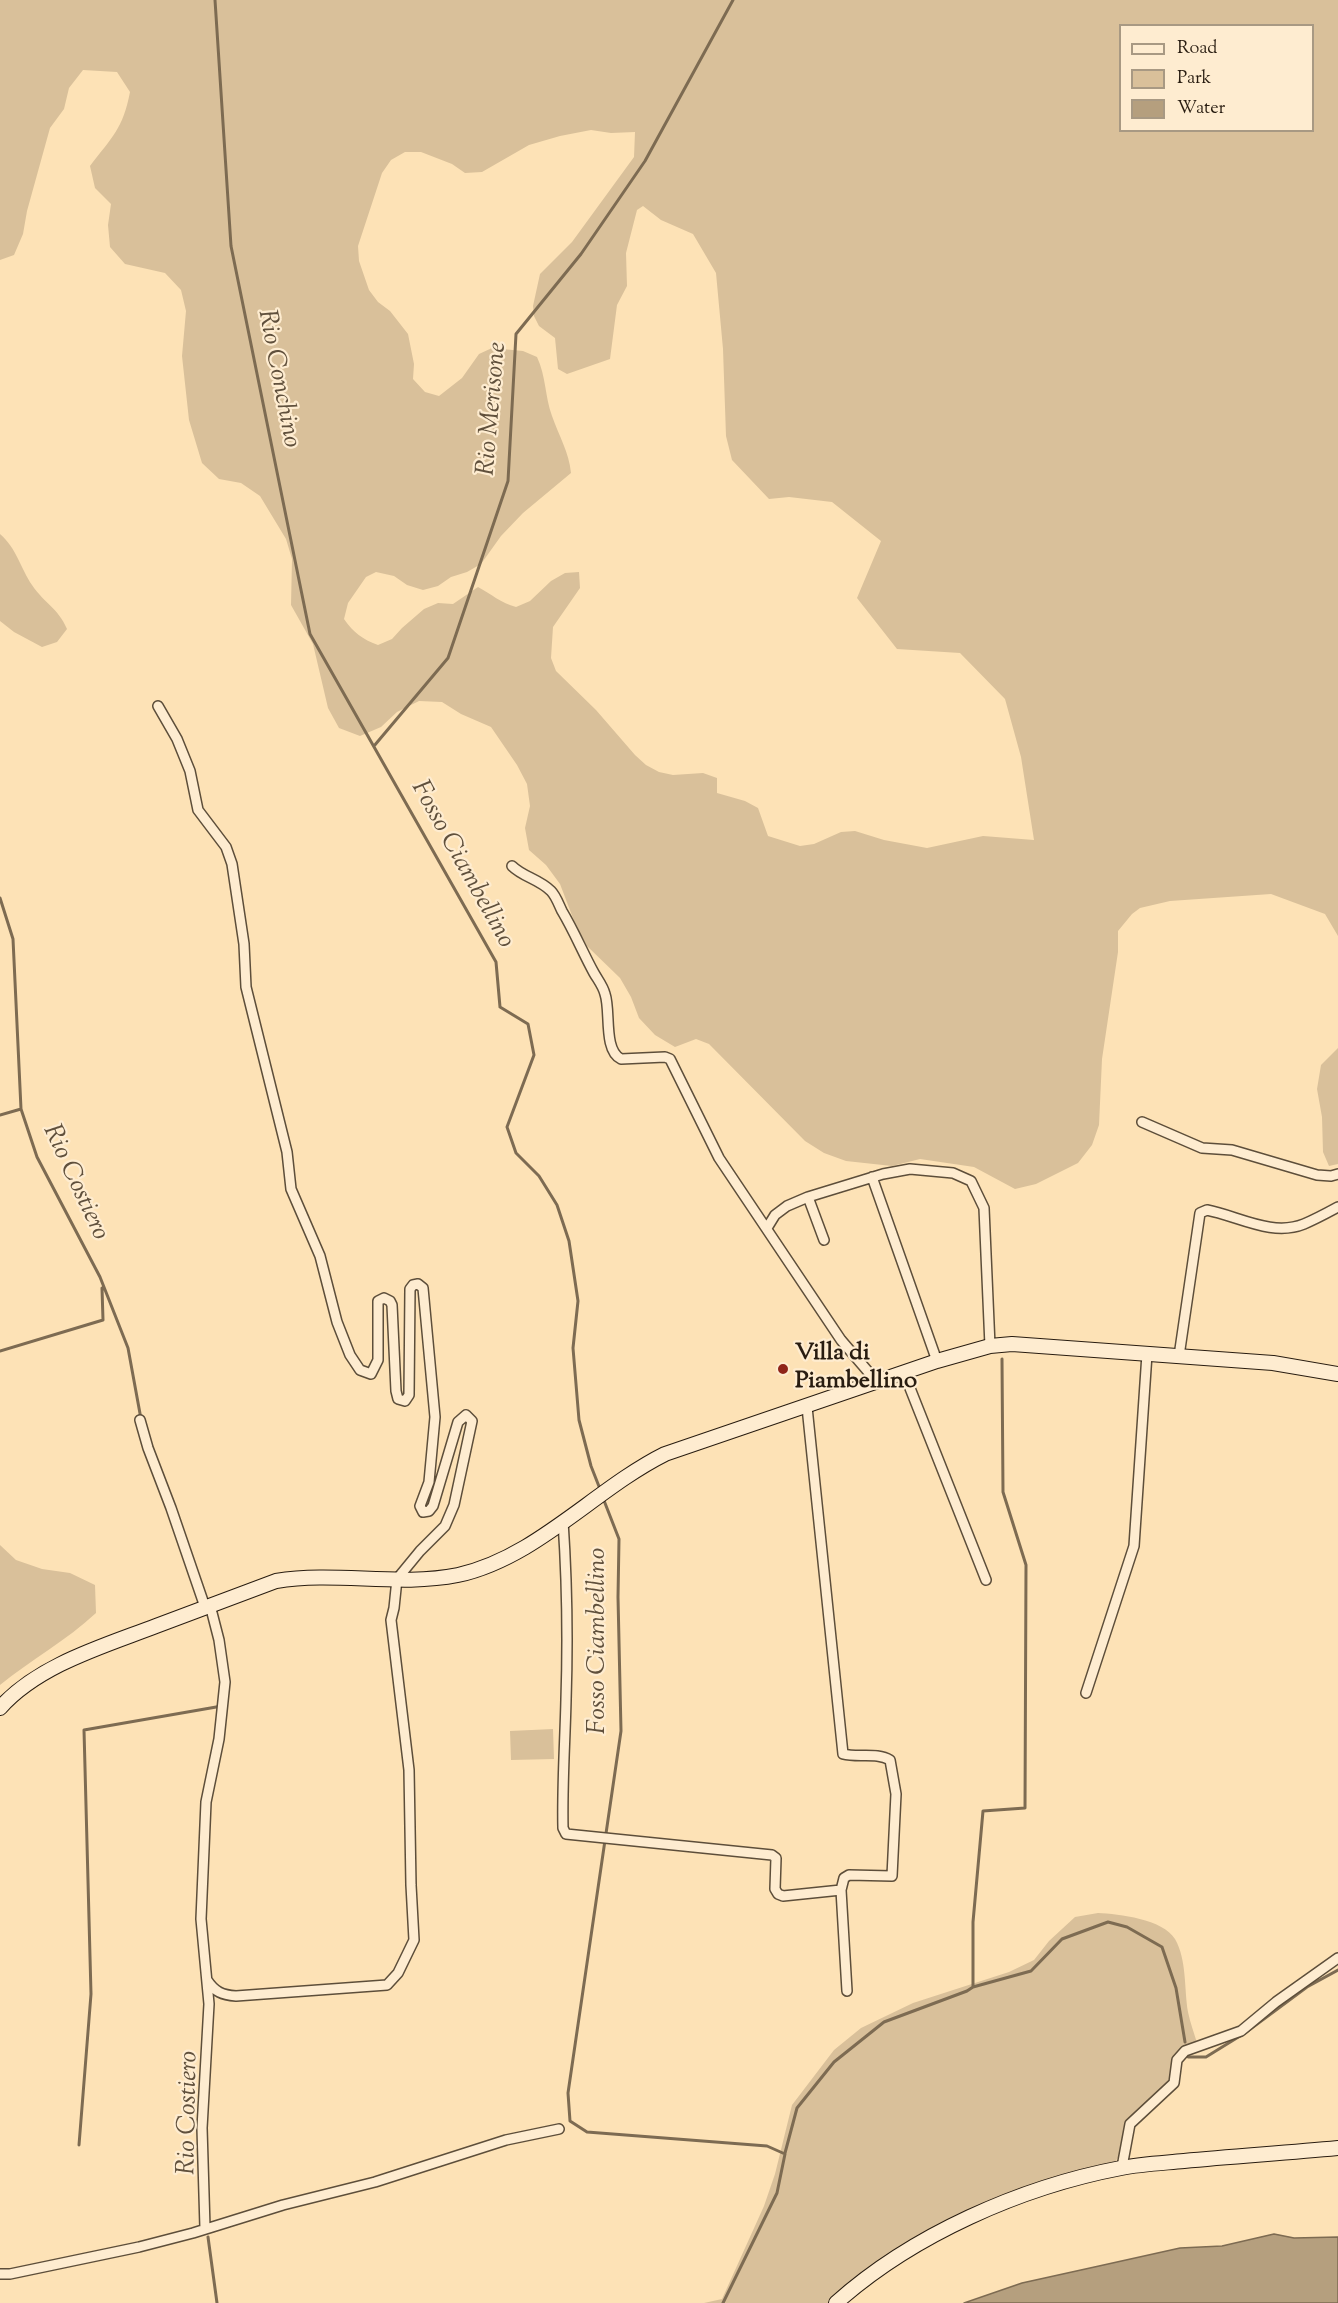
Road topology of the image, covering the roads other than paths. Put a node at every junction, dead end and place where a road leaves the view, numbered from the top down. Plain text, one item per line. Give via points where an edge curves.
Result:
1 (158, 706) dead end
2 (512, 866) dead end
3 (1142, 1122) dead end
4 (1338, 1174) edge
5 (872, 1178) junction
6 (808, 1197) junction
7 (1338, 1207) edge
8 (767, 1228) junction
9 (824, 1240) dead end
10 (990, 1346) junction
11 (1147, 1354) junction
12 (1179, 1356) junction
13 (937, 1361) junction
14 (904, 1373) junction
15 (1338, 1374) edge
16 (877, 1382) junction
17 (807, 1407) junction
18 (140, 1420) dead end
19 (563, 1521) junction
20 (397, 1579) junction
21 (986, 1580) dead end
22 (207, 1606) junction
23 (1086, 1693) dead end
24 (0, 1708) edge
25 (841, 1890) junction
26 (1338, 1958) edge
27 (207, 1980) junction
28 (847, 1990) dead end
29 (559, 2130) dead end
30 (1338, 2148) edge
31 (1122, 2167) junction
32 (205, 2228) junction
33 (0, 2274) edge
34 (836, 2303) edge

1 - 20 street via 190,771 198,810 226,847 231,864 244,944 246,987 287,1152 291,1188 320,1256 337,1322 350,1355 360,1370 371,1374 378,1360 378,1301 390,1301 396,1391 398,1399 405,1401 409,1395 410,1289 418,1284 423,1288 435,1417 429,1482 420,1506 423,1512 433,1506 458,1422 466,1415 472,1421 454,1506 445,1526
2 - 8 street via 551,891 579,940 605,993 611,1046 616,1056 670,1059 719,1158
3 - 4 street via 1202,1148 1232,1150 1317,1175
5 - 6 street
5 - 10 street via 910,1169 954,1173 971,1181 981,1198 985,1218
5 - 13 street
6 - 8 street via 786,1206
6 - 9 street
7 - 12 street via 1302,1225 1280,1228 1207,1210 1200,1213
8 - 16 street via 836,1332
10 - 11 main road via 1012,1344
10 - 13 main road
11 - 12 main road
11 - 23 street via 1134,1546
12 - 15 main road via 1273,1363
13 - 14 main road
14 - 16 main road
14 - 21 street
16 - 17 main road
17 - 19 main road via 665,1454
17 - 25 street via 843,1754 884,1756 890,1760 896,1794 892,1876 849,1875
18 - 22 street
19 - 20 main road via 531,1544 478,1569 435,1579
19 - 25 street via 567,1604 563,1828 566,1834 772,1855 776,1858 778,1894
20 - 22 main road via 302,1576 276,1581
20 - 27 street via 391,1620 409,1770 414,1940 398,1973 387,1985 236,1996 219,1994
22 - 24 main road via 67,1662 32,1682
22 - 27 street via 219,1640 225,1682 206,1802 201,1919
25 - 28 street
26 - 31 street via 1241,2031 1185,2052 1177,2060 1174,2083 1130,2124
27 - 32 street via 202,2128
29 - 32 street via 506,2140 375,2182
30 - 31 main road
31 - 34 main road via 1010,2200 953,2226 884,2264
32 - 33 street via 139,2247

